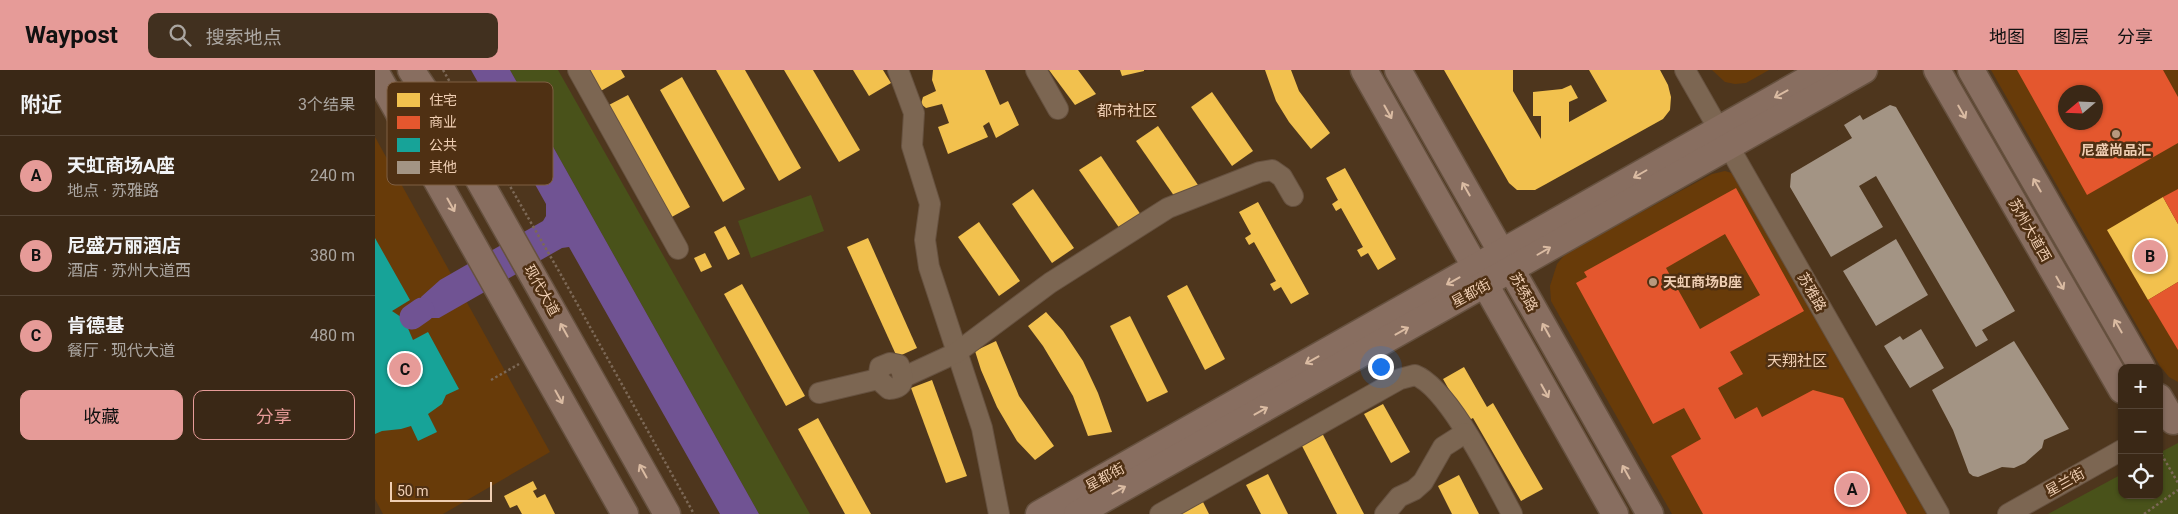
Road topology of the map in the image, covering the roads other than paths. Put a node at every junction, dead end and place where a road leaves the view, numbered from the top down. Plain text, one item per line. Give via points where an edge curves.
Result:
1 (411, 70) edge
2 (578, 70) edge
3 (899, 70) edge
4 (1036, 70) edge
5 (1364, 70) edge
6 (1398, 70) edge
7 (1685, 70) edge
8 (1824, 70) edge
9 (1864, 70) edge
10 (1937, 70) edge
11 (1971, 70) edge
12 (375, 71) edge
13 (419, 82) edge
14 (387, 92) edge
15 (1058, 109) dead end
16 (1723, 138) junction
17 (439, 185) edge
18 (490, 185) edge
19 (1293, 196) dead end
20 (679, 248) dead end
21 (1507, 261) junction
22 (1481, 276) junction
23 (956, 353) junction
24 (2140, 364) edge
25 (2118, 383) edge
26 (819, 393) dead end
27 (2163, 406) edge
28 (2170, 423) edge
29 (1465, 433) junction
30 (2118, 452) edge
31 (625, 514) edge
32 (667, 514) edge
33 (999, 514) edge
34 (1039, 514) edge
35 (1077, 514) edge
36 (1160, 514) edge
37 (1385, 514) edge
38 (1512, 514) edge
39 (1615, 514) edge
40 (1650, 514) edge
41 (1939, 514) edge
42 (2008, 514) edge

13 -> 1 main road, 现代大道
2 - 20 street
3 - 23 street via 914,113 911,146 930,204 925,240 929,267
4 - 15 street
5 -> 22 main road
21 -> 6 main road, 苏绣路
7 - 16 street, 苏雅路
8 -> 16 main road, 星都街
9 - 16 main road, 星都街
10 -> 25 main road, 苏州大道西
24 -> 11 main road, 苏州大道西
12 -> 14 main road
16 - 21 main road, 星都街
16 - 41 street, 苏雅路
17 -> 31 main road
32 -> 18 main road, 现代大道 via 543,267
19 - 23 street via 1282,177 1272,170 1168,208 1050,283
21 - 22 main road, 星都街
40 -> 21 main road, 苏绣路
22 -> 34 main road, 星都街
35 -> 22 main road, 星都街
22 -> 39 main road
23 - 26 street via 904,377 897,388 889,389 878,379
23 - 33 street via 982,428
27 - 28 main road
29 - 36 street via 1443,399 1419,376 1411,375
29 - 37 street via 1443,448 1423,482 1399,497
29 - 38 street
30 - 42 street, 星兰街

